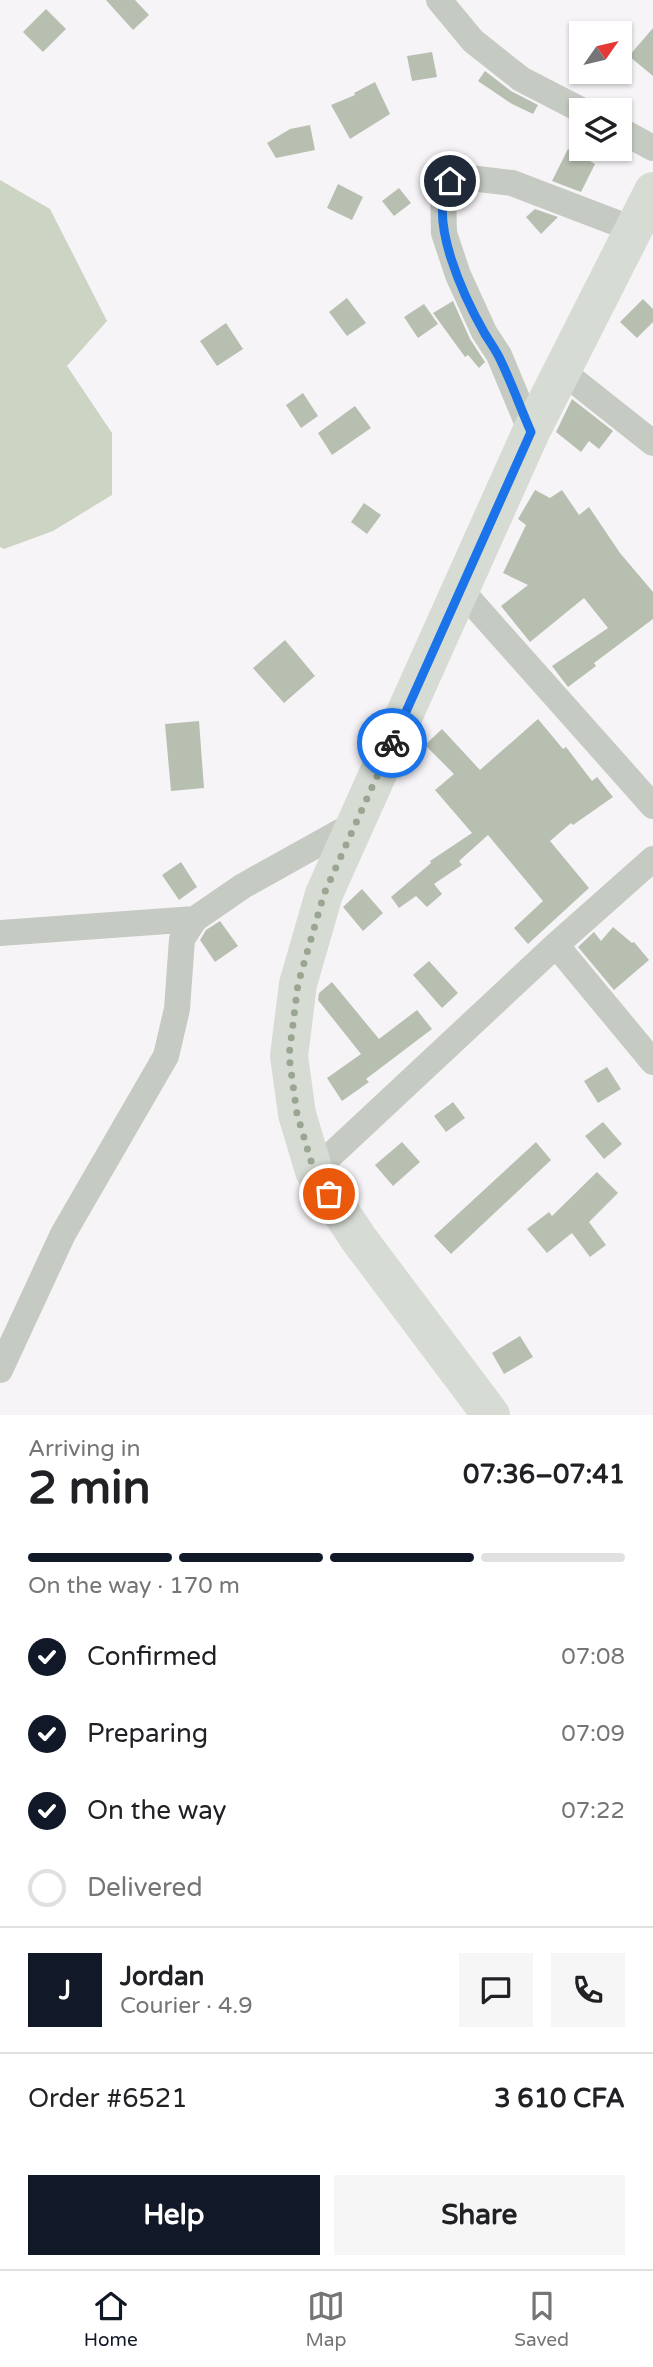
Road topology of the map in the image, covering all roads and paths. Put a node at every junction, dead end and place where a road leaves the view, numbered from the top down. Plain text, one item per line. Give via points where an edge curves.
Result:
1 (439, 0) edge
2 (569, 104) edge
3 (632, 137) edge
4 (653, 148) edge
5 (653, 191) edge
6 (635, 230) junction
7 (562, 372) junction
8 (531, 432) junction
9 (653, 443) edge
10 (460, 589) junction
11 (653, 806) edge
12 (356, 823) junction
13 (653, 859) edge
14 (195, 919) junction
15 (0, 933) edge
16 (556, 945) junction
17 (653, 1062) edge
18 (314, 1171) junction
19 (0, 1370) edge
20 (491, 1415) edge

1 - 2 street via 473,41 521,79
3 - 4 street
5 - 6 main road
6 - 7 main road
6 - 8 street via 512,183 461,177 450,181 443,192 444,233 458,275
7 - 8 main road
7 - 9 street
8 - 10 main road
10 - 11 street
10 - 12 main road
12 - 14 street via 243,886
12 - 18 main road via 324,894 302,971 289,1056 297,1114
13 - 16 street
14 - 15 street
14 - 19 street via 182,939 177,1009 166,1056 63,1234
16 - 17 street
16 - 18 street
18 - 20 main road via 358,1238

